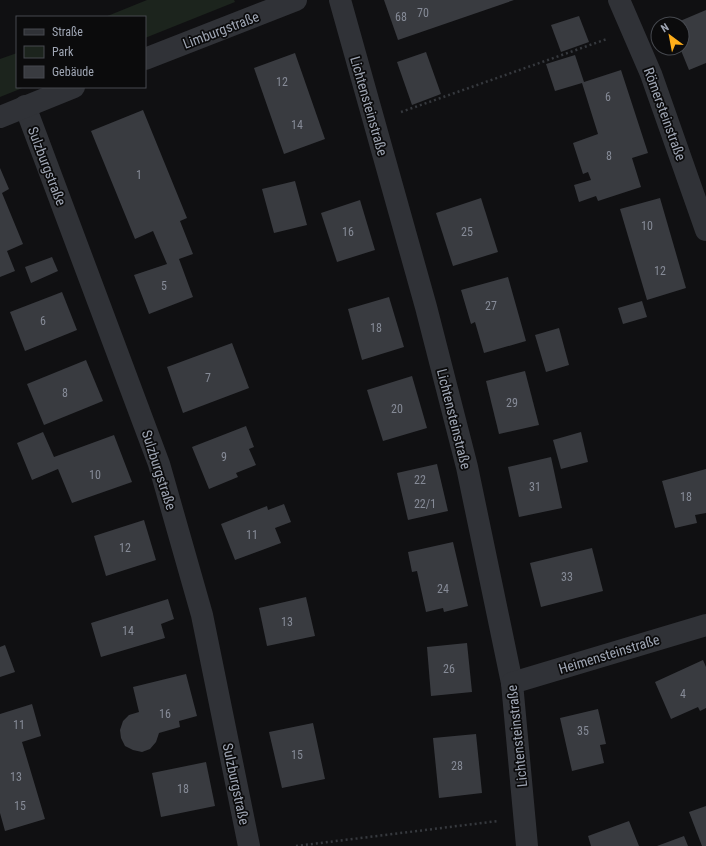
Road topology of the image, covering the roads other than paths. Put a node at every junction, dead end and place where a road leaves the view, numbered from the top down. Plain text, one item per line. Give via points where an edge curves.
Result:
1 (296, 0) edge
2 (340, 0) edge
3 (619, 0) edge
4 (146, 59) edge
5 (71, 88) edge
6 (25, 106) junction
7 (0, 117) edge
8 (706, 230) edge
9 (706, 625) edge
10 (512, 683) junction
11 (249, 846) edge
12 (528, 846) edge

1 - 4 street, Limburgstraße
2 - 10 street, Lichtensteinstraße via 426,307 467,467
3 - 8 street, Römersteinstraße via 650,74
5 - 6 street
6 - 7 street
6 - 11 street, Sulzburgstraße via 159,464 202,614
9 - 10 street, Heimensteinstraße
10 - 12 street, Lichtensteinstraße

